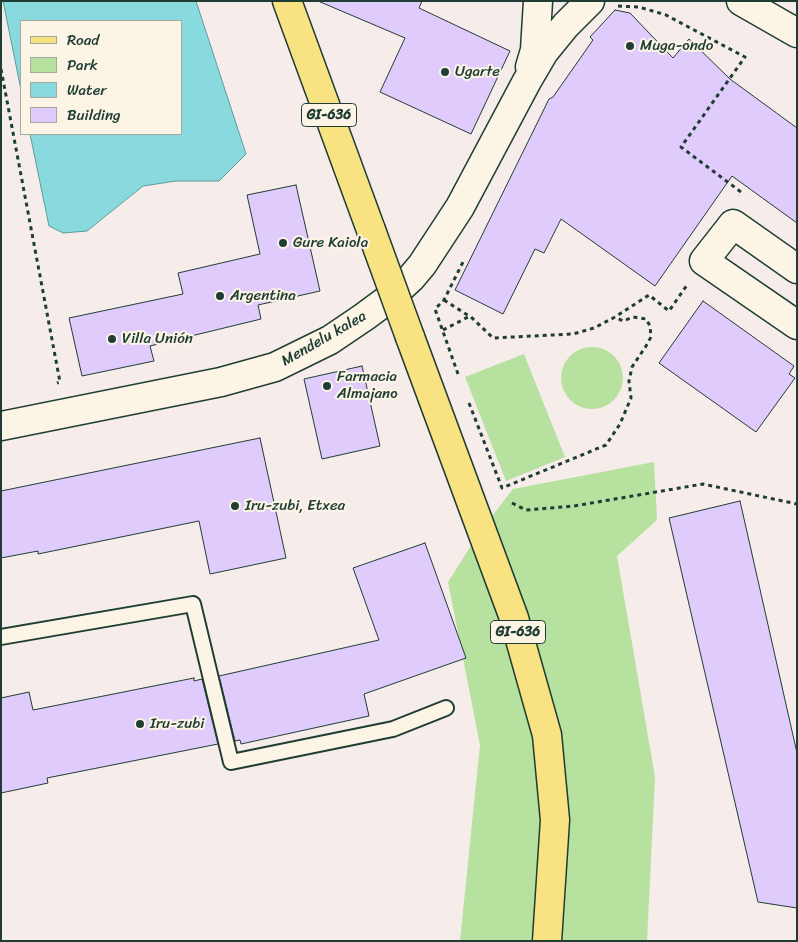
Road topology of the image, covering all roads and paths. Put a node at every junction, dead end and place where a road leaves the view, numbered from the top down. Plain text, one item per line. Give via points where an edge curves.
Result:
1 (287, 1) edge
2 (538, 1) edge
3 (741, 1) edge
4 (602, 5) edge
5 (797, 32) edge
6 (1, 69) edge
7 (527, 81) junction
8 (715, 172) dead end
9 (704, 261) junction
10 (797, 269) edge
11 (444, 300) dead end
12 (470, 316) junction
13 (615, 317) junction
14 (797, 325) edge
15 (460, 379) dead end
16 (51, 384) dead end
17 (466, 396) dead end
18 (1, 426) edge
19 (512, 504) dead end
20 (797, 504) edge
21 (1, 637) edge
22 (446, 708) dead end
23 (547, 941) edge

1 - 23 main road, GI-636, bridge via 514,618 547,735 555,820
2 - 7 main road, Mendelu kalea via 535,50
3 - 5 main road
4 - 7 main road, Mendelu kalea via 566,25 544,52
4 - 8 path via 638,7 666,16 745,57 681,147
6 - 16 path via 60,382
7 - 18 main road, Mendelu kalea via 460,207 422,264 388,300 364,318 330,340 275,367 221,382
9 - 10 main road via 733,224
9 - 13 path via 669,311 649,295
9 - 14 main road
11 - 12 path
12 - 13 path via 493,338 573,334
12 - 15 path via 443,330
13 - 17 path via 622,321 633,317 646,319 650,337 632,367 628,381 631,398 606,445 502,488
19 - 20 path via 526,510 574,506 704,484
21 - 22 lane via 193,604 231,762 393,729

